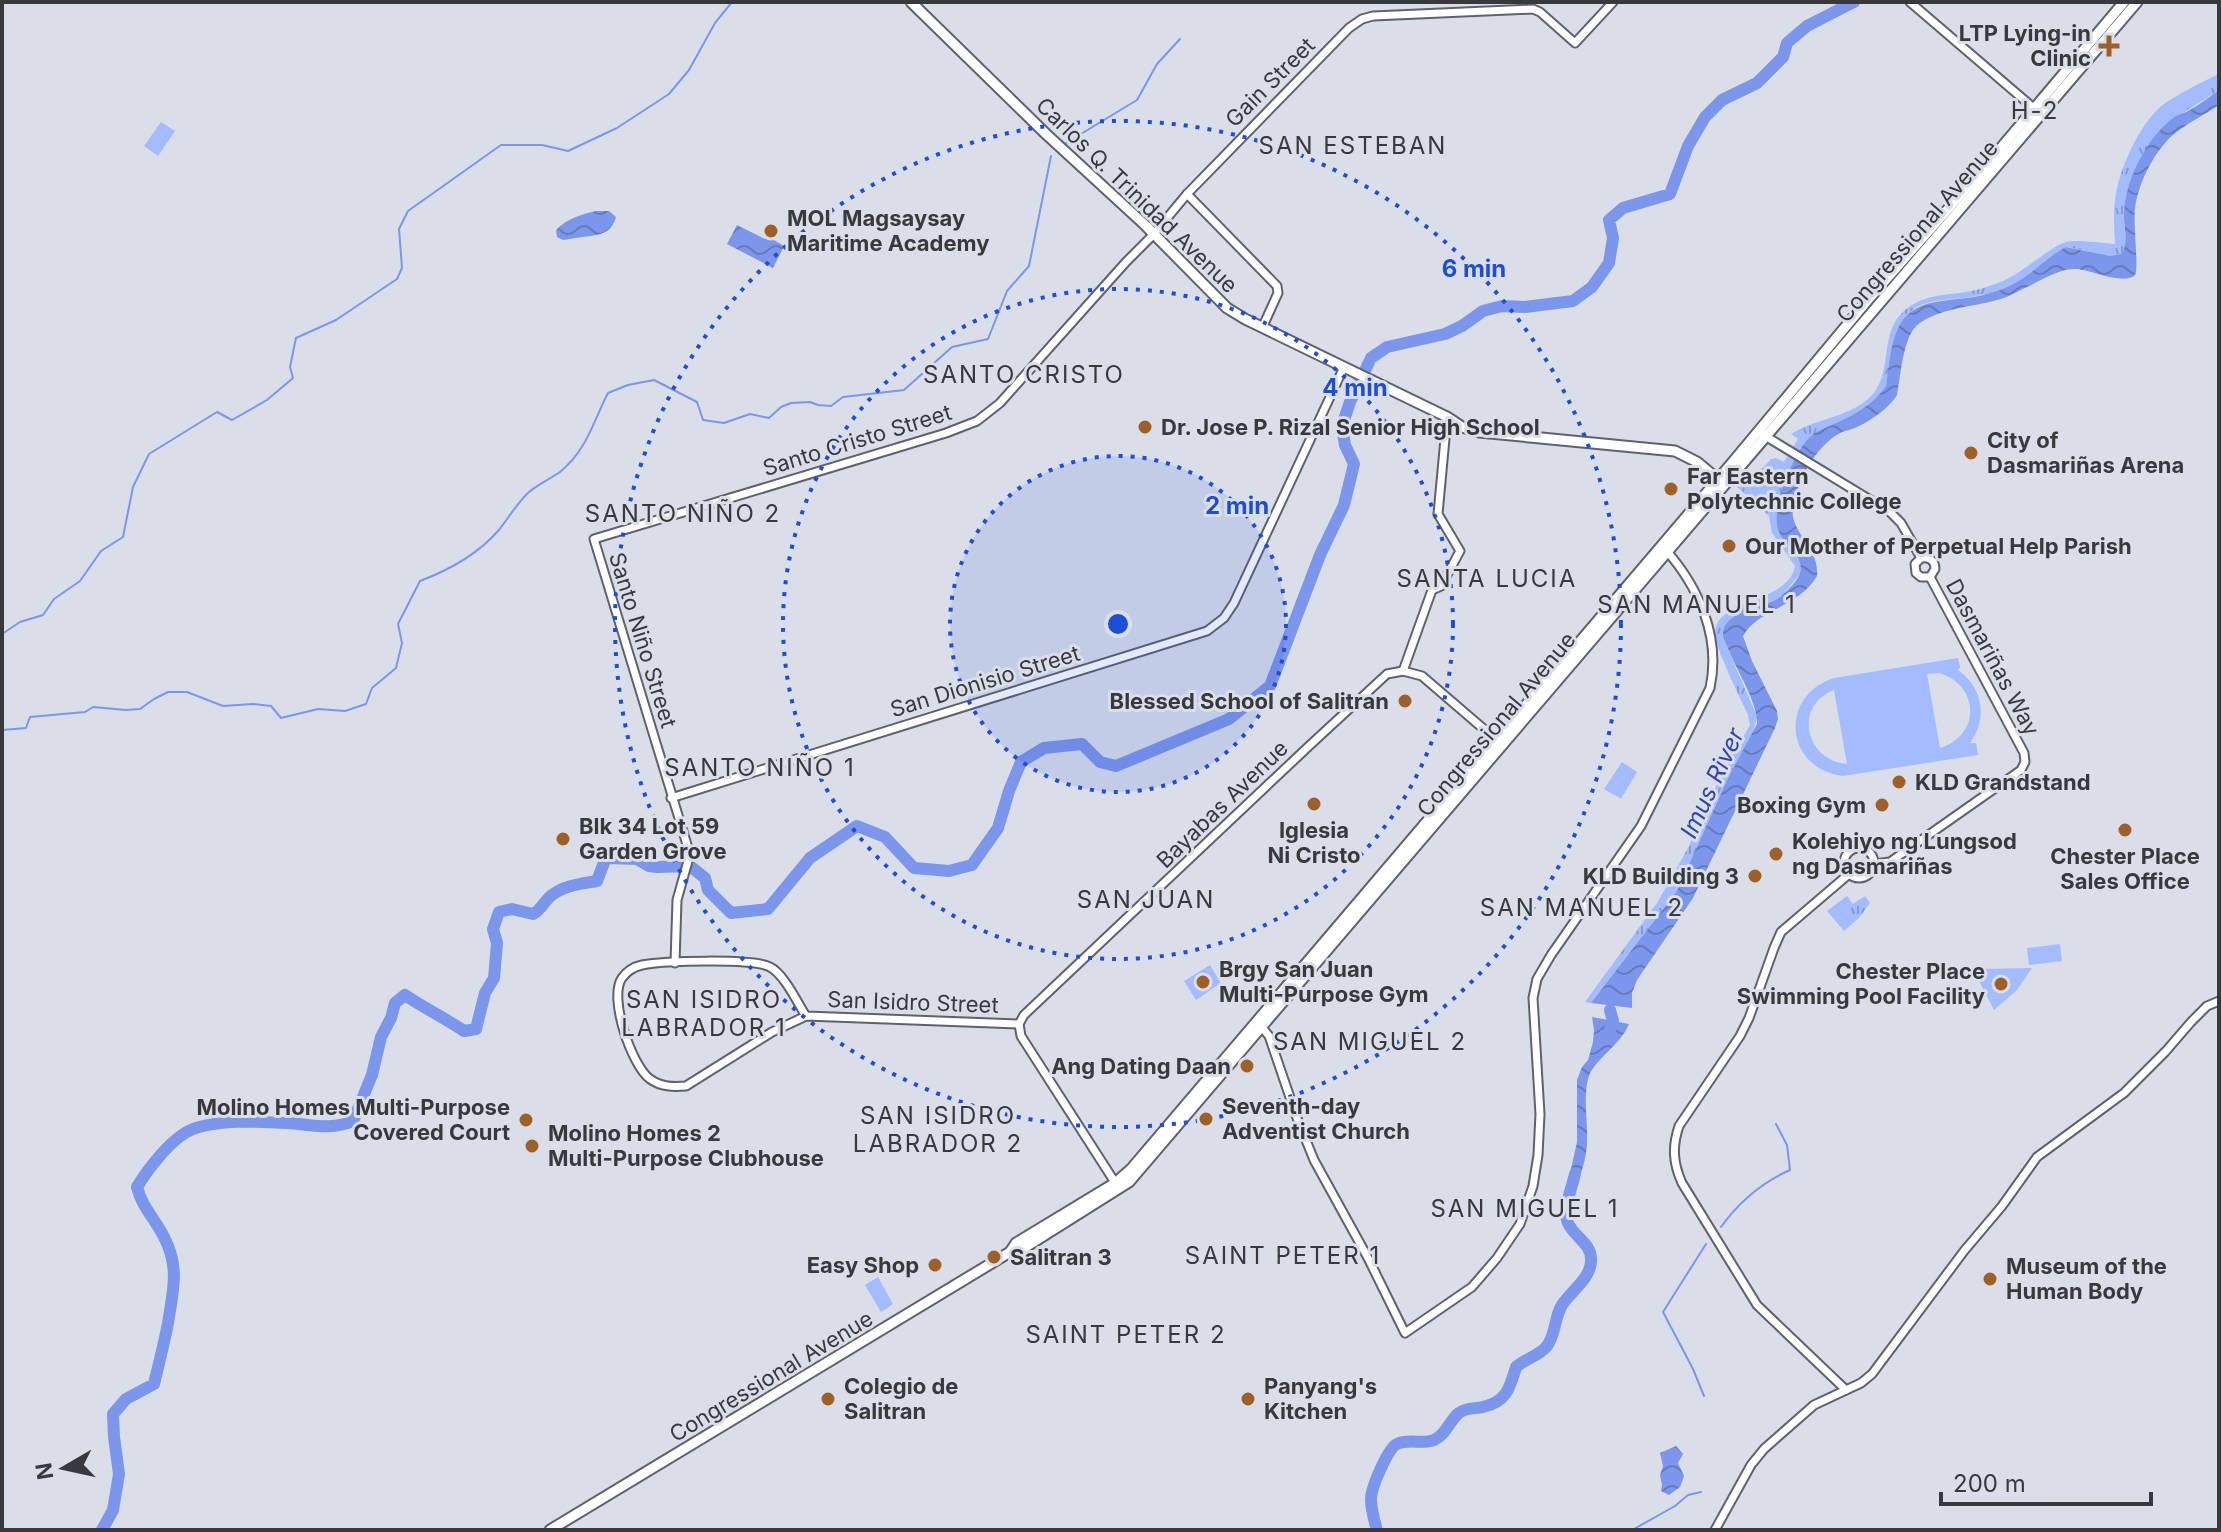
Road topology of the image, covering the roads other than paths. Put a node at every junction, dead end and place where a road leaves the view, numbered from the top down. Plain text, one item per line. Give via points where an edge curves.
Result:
1 (911, 2) edge
2 (1613, 2) edge
3 (1910, 2) edge
4 (2124, 2) edge
5 (2137, 2) edge
6 (2037, 111) junction
7 (1187, 194) junction
8 (1153, 235) junction
9 (1263, 326) junction
10 (1344, 367) junction
11 (1447, 417) junction
12 (1762, 434) junction
13 (1722, 482) junction
14 (594, 539) joint
15 (1664, 548) junction
16 (1921, 558) junction
17 (1930, 577) junction
18 (1403, 671) junction
19 (1499, 742) junction
20 (671, 798) junction
21 (1874, 864) junction
22 (1849, 874) junction
23 (675, 963) junction
24 (2219, 1001) edge
25 (806, 1016) junction
26 (1019, 1024) junction
27 (1260, 1025) junction
28 (1117, 1186) junction
29 (1846, 1390) junction
30 (550, 1530) edge
31 (1715, 1530) edge

1 - 8 main road, Carlos Q. Trinidad Avenue
2 - 7 street, Gain Street via 1575,43 1533,9 1362,19
3 - 6 street
4 - 6 main road, Congressional Avenue
5 - 6 main road, Congressional Avenue
6 - 12 main road, Congressional Avenue
7 - 8 street, Gain Street
7 - 9 street via 1277,286
8 - 9 main road, Carlos Q. Trinidad Avenue via 1227,308
8 - 14 street, Santo Cristo Street via 1000,403 977,421
9 - 10 main road, Carlos Q. Trinidad Avenue
10 - 11 main road, Carlos Q. Trinidad Avenue
10 - 20 street, San Dionisio Street via 1234,603 1213,628
11 - 13 main road, Carlos Q. Trinidad Avenue via 1479,432 1675,451
11 - 18 street via 1438,514 1460,551 1441,586 1432,590
12 - 13 main road, Congressional Avenue
12 - 16 street via 1890,512
13 - 15 main road, Congressional Avenue
14 - 20 street, Santo Niño Street
15 - 19 main road, Congressional Avenue
15 - 27 street via 1687,576 1709,626 1715,655 1710,688 1641,826 1537,979 1538,1155 1520,1224 1472,1287 1405,1333 1314,1160 1269,1036
16 - 17 street via 1933,562
16 - 17 street via 1915,571
17 - 21 street, Dasmariñas Way via 2025,762 2021,770 1890,862
18 - 19 street via 1422,676
18 - 26 street, Bayabas Avenue via 1387,674 1368,691
19 - 27 main road, Congressional Avenue
20 - 23 street, Santo Niño Street via 688,848 677,900
21 - 22 street via 1865,877
21 - 22 street via 1864,849 1852,850 1844,860
22 - 29 street via 1781,932 1749,1018 1679,1126 1673,1156 1682,1183 1757,1305
23 - 25 street via 764,965 778,973
23 - 25 street via 630,969 619,982 617,1001 641,1070 665,1086 686,1086
24 - 29 street via 2207,1006 2124,1093 2037,1157 1886,1357 1866,1379
25 - 26 street, San Isidro Street
26 - 28 street via 1021,1036
27 - 28 main road, Congressional Avenue via 1137,1174
28 - 30 main road, Congressional Avenue via 1021,1250
29 - 31 street via 1814,1405 1764,1449

